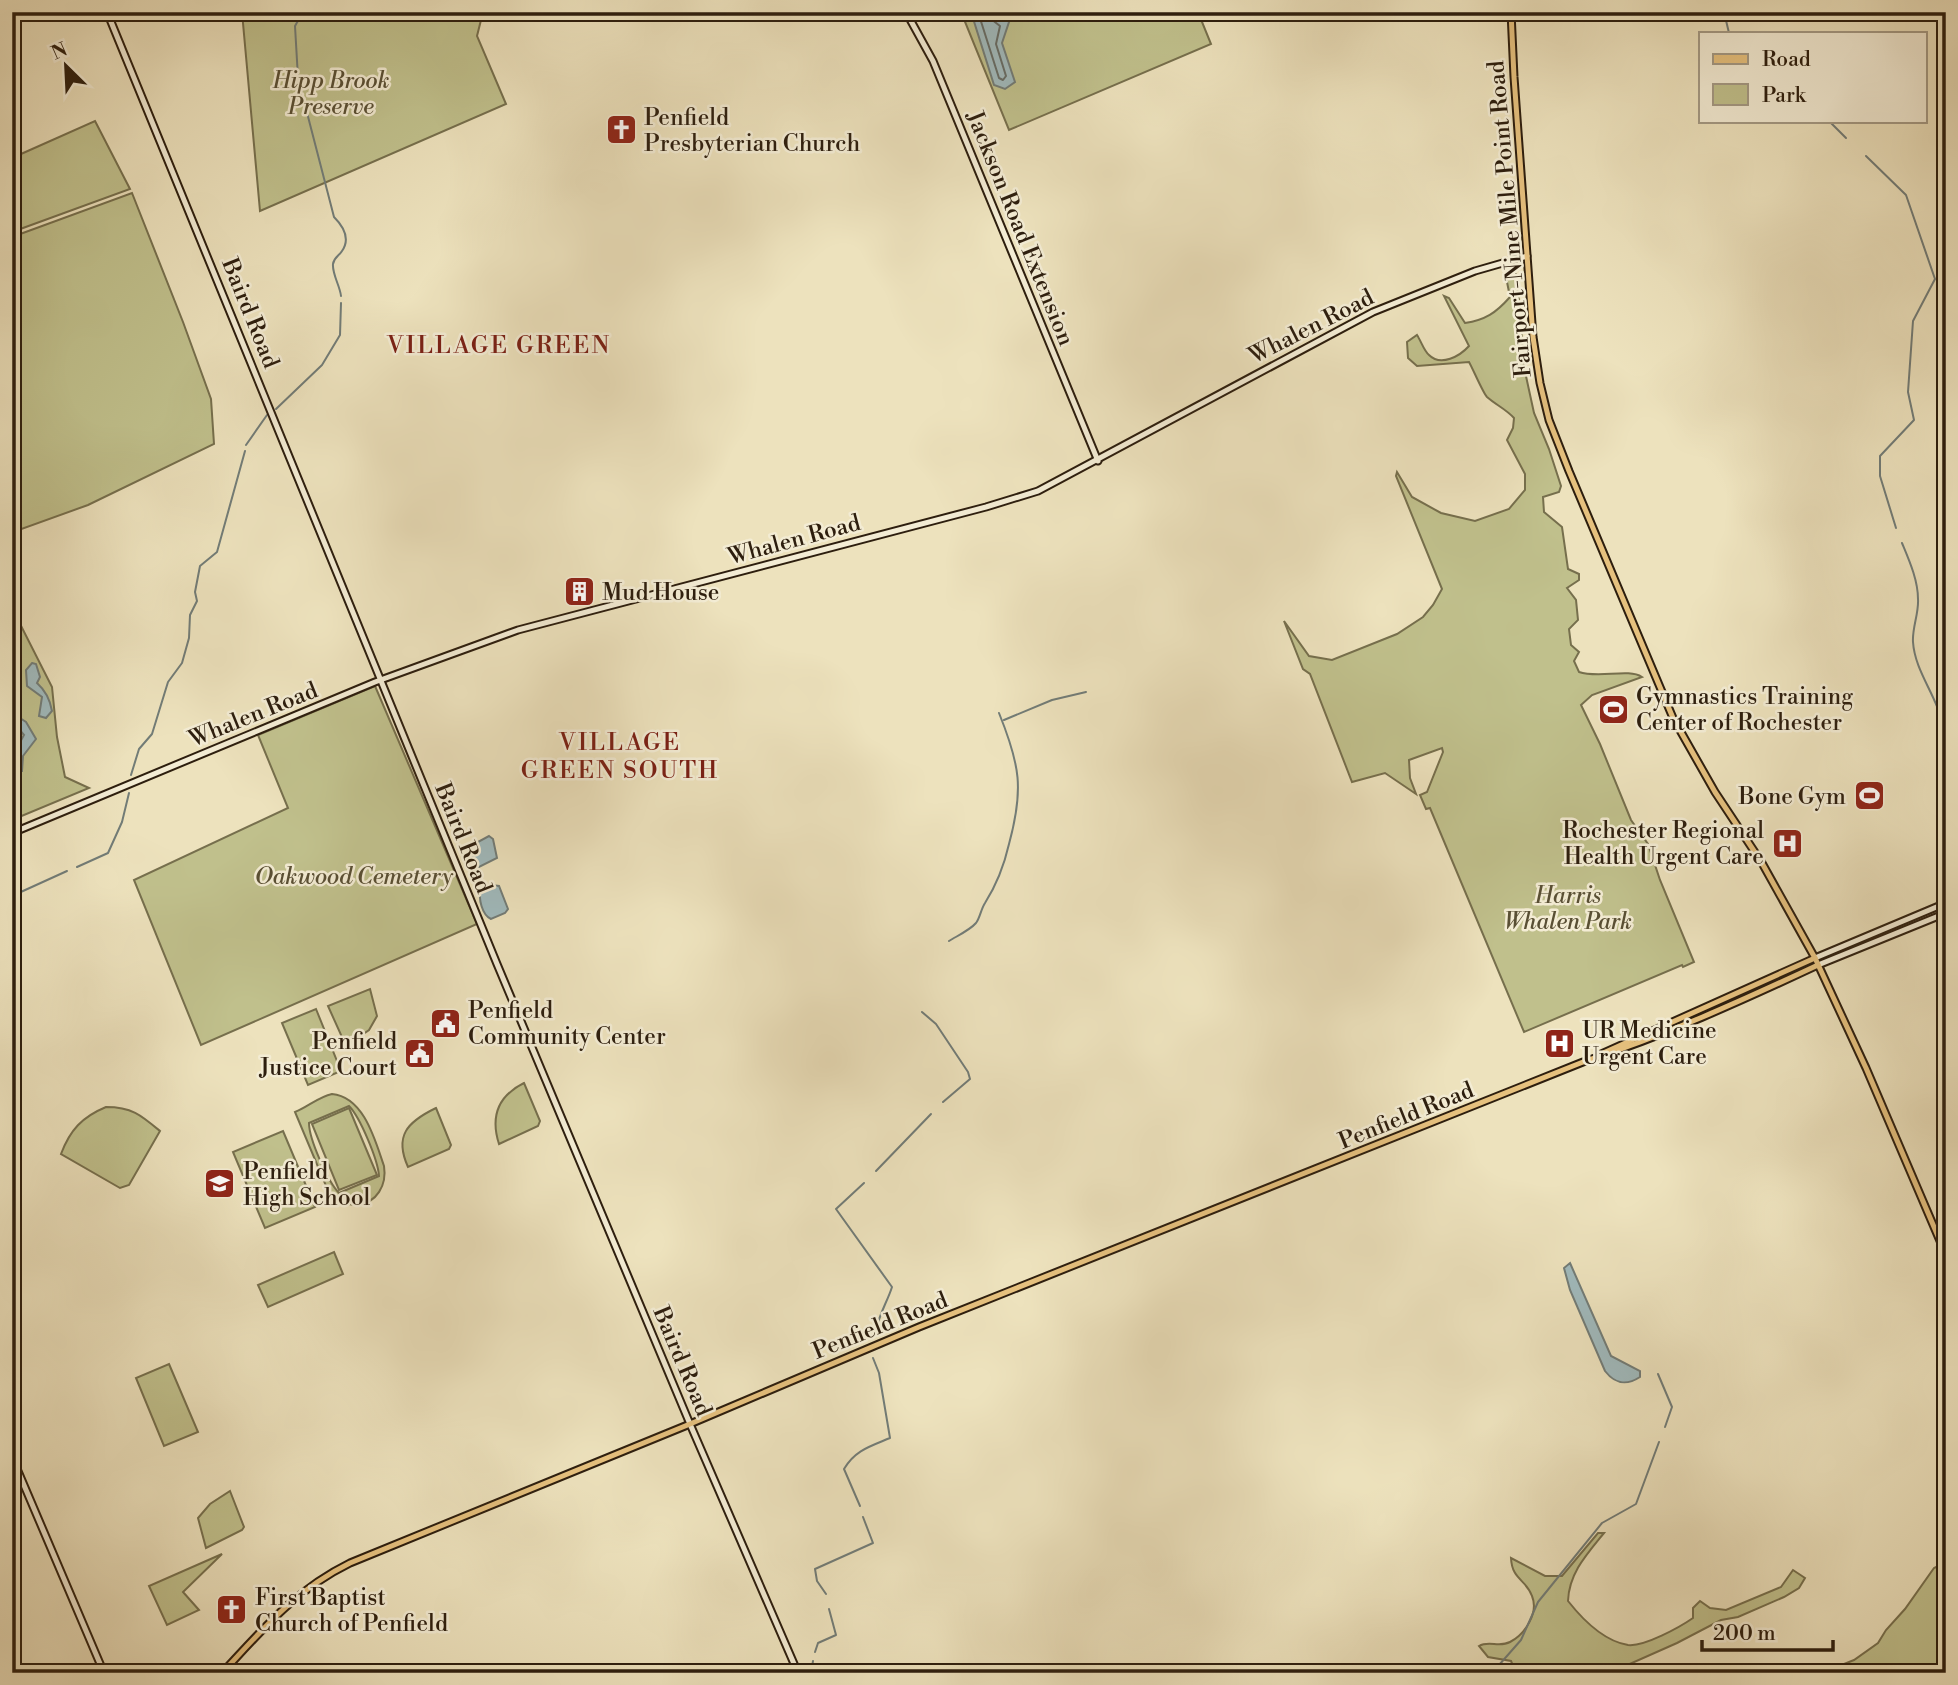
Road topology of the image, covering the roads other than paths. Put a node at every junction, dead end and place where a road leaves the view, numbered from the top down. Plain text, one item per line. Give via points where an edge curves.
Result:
1 (107, 12) edge
2 (906, 12) edge
3 (1511, 12) edge
4 (1527, 256) junction
5 (1098, 461) junction
6 (380, 680) junction
7 (12, 833) edge
8 (1946, 903) edge
9 (1946, 913) edge
10 (1815, 957) junction
11 (1818, 965) junction
12 (1583, 1062) junction
13 (1946, 1255) edge
14 (690, 1424) junction
15 (12, 1457) edge
16 (104, 1673) edge
17 (222, 1673) edge
18 (798, 1673) edge

1 - 6 street, Baird Road
2 - 5 street, Jackson Road Extension via 933,61
3 - 4 main road, Fairport-Nine Mile Point Road
4 - 5 street, Whalen Road via 1366,315
4 - 10 main road, Fairport-Nine Mile Point Road via 1539,383 1569,471 1673,718
5 - 6 street, Whalen Road via 1026,495 537,624
6 - 7 street, Whalen Road
6 - 14 street, Baird Road
8 - 10 street, Penfield Road
9 - 11 street, Penfield Road
10 - 11 main road, Fairport-Nine Mile Point Road
10 - 12 main road, Penfield Road
11 - 12 main road, Penfield Road via 1704,1018
11 - 13 main road, Fairport-Nine Mile Point Road
12 - 14 main road, Penfield Road via 919,1327
14 - 17 main road, Penfield Road via 331,1572 288,1603
14 - 18 street, Baird Road
15 - 16 street

